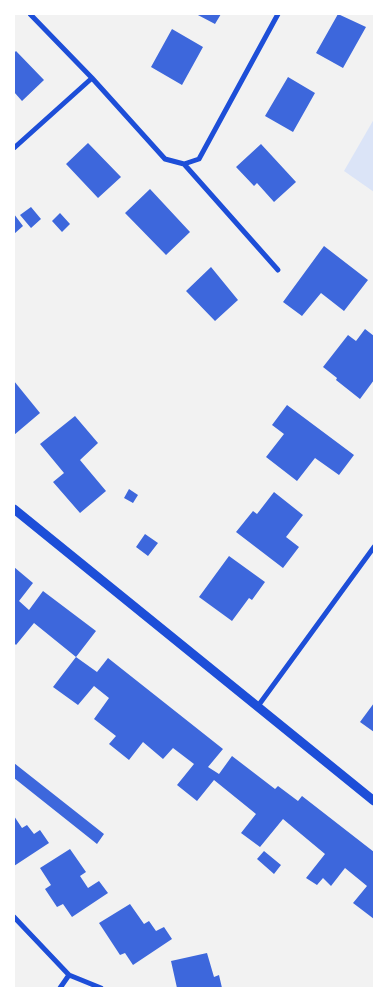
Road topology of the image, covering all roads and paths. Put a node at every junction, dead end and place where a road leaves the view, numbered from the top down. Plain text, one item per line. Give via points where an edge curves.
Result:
1 (30, 14) edge
2 (278, 14) edge
3 (92, 78) junction
4 (14, 148) edge
5 (184, 164) junction
6 (278, 270) dead end
7 (14, 509) edge
8 (374, 547) edge
9 (258, 706) junction
10 (374, 801) edge
11 (14, 917) edge
12 (69, 975) junction
13 (60, 988) edge
14 (101, 988) edge

1 - 3 street
2 - 5 street via 199,159
3 - 4 street
3 - 5 street via 165,159
5 - 6 street
7 - 9 street
8 - 9 street
9 - 10 street
11 - 12 street
12 - 13 street
12 - 14 street

